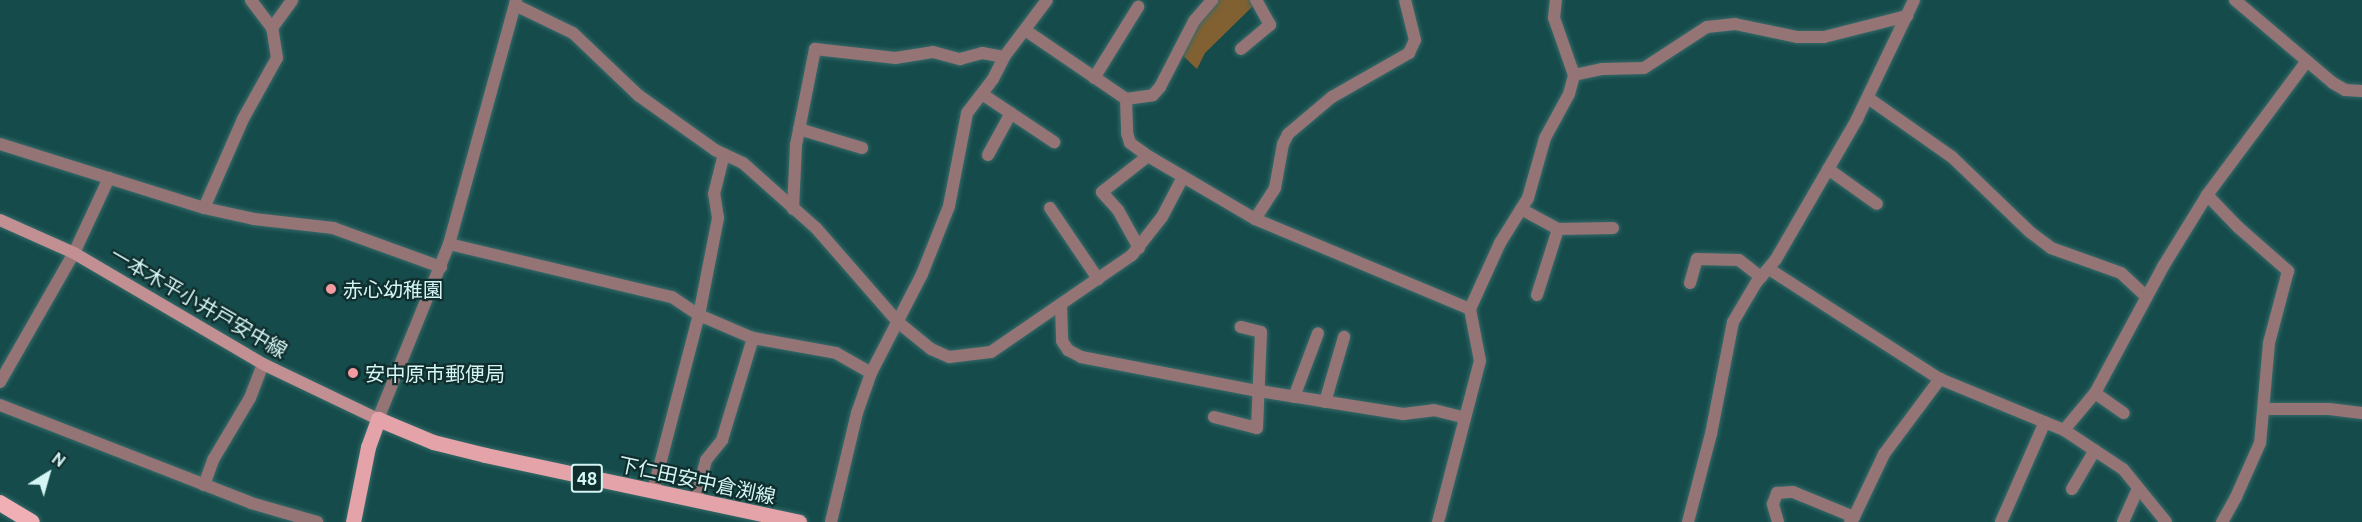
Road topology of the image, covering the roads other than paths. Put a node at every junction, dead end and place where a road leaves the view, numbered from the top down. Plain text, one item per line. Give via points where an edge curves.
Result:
1 (251, 0) edge
2 (292, 0) edge
3 (1047, 0) edge
4 (1212, 0) edge
5 (1256, 0) edge
6 (1405, 0) edge
7 (1556, 0) edge
8 (1914, 0) edge
9 (2235, 0) edge
10 (515, 2) edge
11 (1138, 7) dead end
12 (1907, 16) junction
13 (272, 28) junction
14 (1024, 30) junction
15 (1241, 49) dead end
16 (1004, 57) junction
17 (2307, 62) junction
18 (1574, 75) junction
19 (1094, 78) junction
20 (2362, 91) edge
21 (982, 94) junction
22 (1868, 98) junction
23 (1126, 99) junction
24 (1011, 113) junction
25 (799, 129) junction
26 (1054, 142) dead end
27 (0, 144) edge
28 (862, 148) dead end
29 (724, 154) junction
30 (988, 155) dead end
31 (1148, 156) junction
32 (1828, 169) junction
33 (1183, 177) junction
34 (109, 178) junction
35 (2207, 195) junction
36 (1877, 204) dead end
37 (204, 208) junction
38 (1050, 208) dead end
39 (793, 209) junction
40 (1521, 209) junction
41 (1255, 219) junction
42 (0, 220) edge
43 (1613, 228) dead end
44 (1558, 229) junction
45 (448, 244) junction
46 (1139, 248) junction
47 (74, 253) junction
48 (441, 267) junction
49 (1765, 273) junction
50 (1098, 279) junction
51 (1690, 283) dead end
52 (1537, 295) dead end
53 (2147, 297) junction
54 (1061, 306) junction
55 (1470, 309) junction
56 (699, 315) junction
57 (899, 322) junction
58 (1241, 327) dead end
59 (1318, 333) dead end
60 (1344, 337) dead end
61 (753, 338) junction
62 (263, 364) junction
63 (871, 372) junction
64 (1940, 379) junction
65 (0, 382) edge
66 (1259, 391) junction
67 (2095, 393) junction
68 (1293, 397) junction
69 (1325, 402) junction
70 (0, 405) edge
71 (2265, 409) junction
72 (2124, 413) dead end
73 (2362, 413) edge
74 (1214, 417) dead end
75 (1465, 418) junction
76 (378, 419) junction
77 (2045, 422) junction
78 (2064, 430) junction
79 (2095, 450) junction
80 (204, 485) junction
81 (2072, 489) dead end
82 (2138, 489) junction
83 (653, 491) junction
84 (696, 500) junction
85 (0, 502) edge
86 (1852, 519) edge
87 (32, 522) edge
88 (317, 522) edge
89 (353, 522) edge
90 (799, 522) edge
91 (831, 522) edge
92 (1438, 522) edge
93 (1688, 522) edge
94 (1778, 522) edge
95 (2001, 522) edge
96 (2123, 522) edge
97 (2166, 522) edge
98 (2222, 522) edge

1 - 13 street
2 - 13 street
3 - 14 street
4 - 23 street via 1194,21 1160,87 1153,95
5 - 15 street via 1270,25
6 - 41 street via 1415,40 1409,53 1332,98 1288,134 1275,188
7 - 18 street via 1554,18
8 - 12 street
9 - 17 street
10 - 29 street via 573,33 638,94
10 - 45 street
11 - 19 street
12 - 18 street via 1824,37 1797,37 1735,24 1707,27 1644,68 1602,69
12 - 22 street
13 - 37 street via 277,58 243,119
14 - 16 street
14 - 19 street
16 - 21 street
16 - 25 street via 982,53 960,59 933,52 895,58 815,49
17 - 20 street via 2345,90
17 - 35 street
18 - 40 street via 1569,94 1545,138 1528,198
19 - 23 street
21 - 24 street
21 - 57 street via 967,113 949,206
22 - 32 street
22 - 53 street via 1952,157 2051,248 2121,273
23 - 31 street via 1130,143
24 - 26 street
24 - 30 street
25 - 28 street
25 - 39 street
27 - 34 street
29 - 39 street via 743,163
29 - 56 street via 714,194 718,218
31 - 33 street
31 - 46 street via 1102,192 1118,210
32 - 36 street
32 - 49 street
33 - 41 street
33 - 46 street via 1162,217
34 - 37 street
34 - 47 street
35 - 53 street
35 - 71 street via 2288,271 2269,343
37 - 48 street via 254,219 333,228
38 - 50 street
39 - 57 street via 816,228
40 - 44 street
40 - 55 street via 1500,243
41 - 55 street
42 - 47 main road, 一本木平小井戸安中線
43 - 44 street
44 - 52 street
45 - 48 street
45 - 56 street via 672,297
46 - 50 street
47 - 62 main road, 一本木平小井戸安中線
47 - 65 street
48 - 76 street
49 - 51 street via 1740,260 1697,260
49 - 64 street
49 - 93 street via 1733,322 1711,434
50 - 54 street
53 - 67 street
54 - 57 street via 992,352 969,356 949,357 931,349
54 - 66 street via 1062,341 1068,350 1081,357
55 - 75 street via 1480,361
56 - 61 street
56 - 83 street
57 - 63 street
58 - 66 street via 1261,332
59 - 68 street
60 - 69 street
61 - 63 street via 836,353
61 - 84 street via 722,440 706,460
62 - 76 main road, 一本木平小井戸安中線
62 - 80 street via 250,398 213,460
63 - 91 street
64 - 77 street
64 - 86 street via 1884,454
66 - 68 street
66 - 74 street via 1257,428
67 - 72 street
67 - 78 street
68 - 69 street
69 - 75 street via 1403,414 1434,410
70 - 80 street
71 - 73 street
71 - 98 street via 2260,443
75 - 92 street
76 - 83 main road, 下仁田安中倉渕線 / 48 via 454,447
76 - 89 main road via 368,447
77 - 78 street
77 - 95 street
78 - 79 street
79 - 81 street
79 - 82 street via 2123,469
80 - 88 street
82 - 96 street
82 - 97 street
83 - 84 main road, 下仁田安中倉渕線 / 48
84 - 90 main road, 下仁田安中倉渕線 / 48
85 - 87 highway
86 - 94 street via 1793,492 1777,493 1773,504

